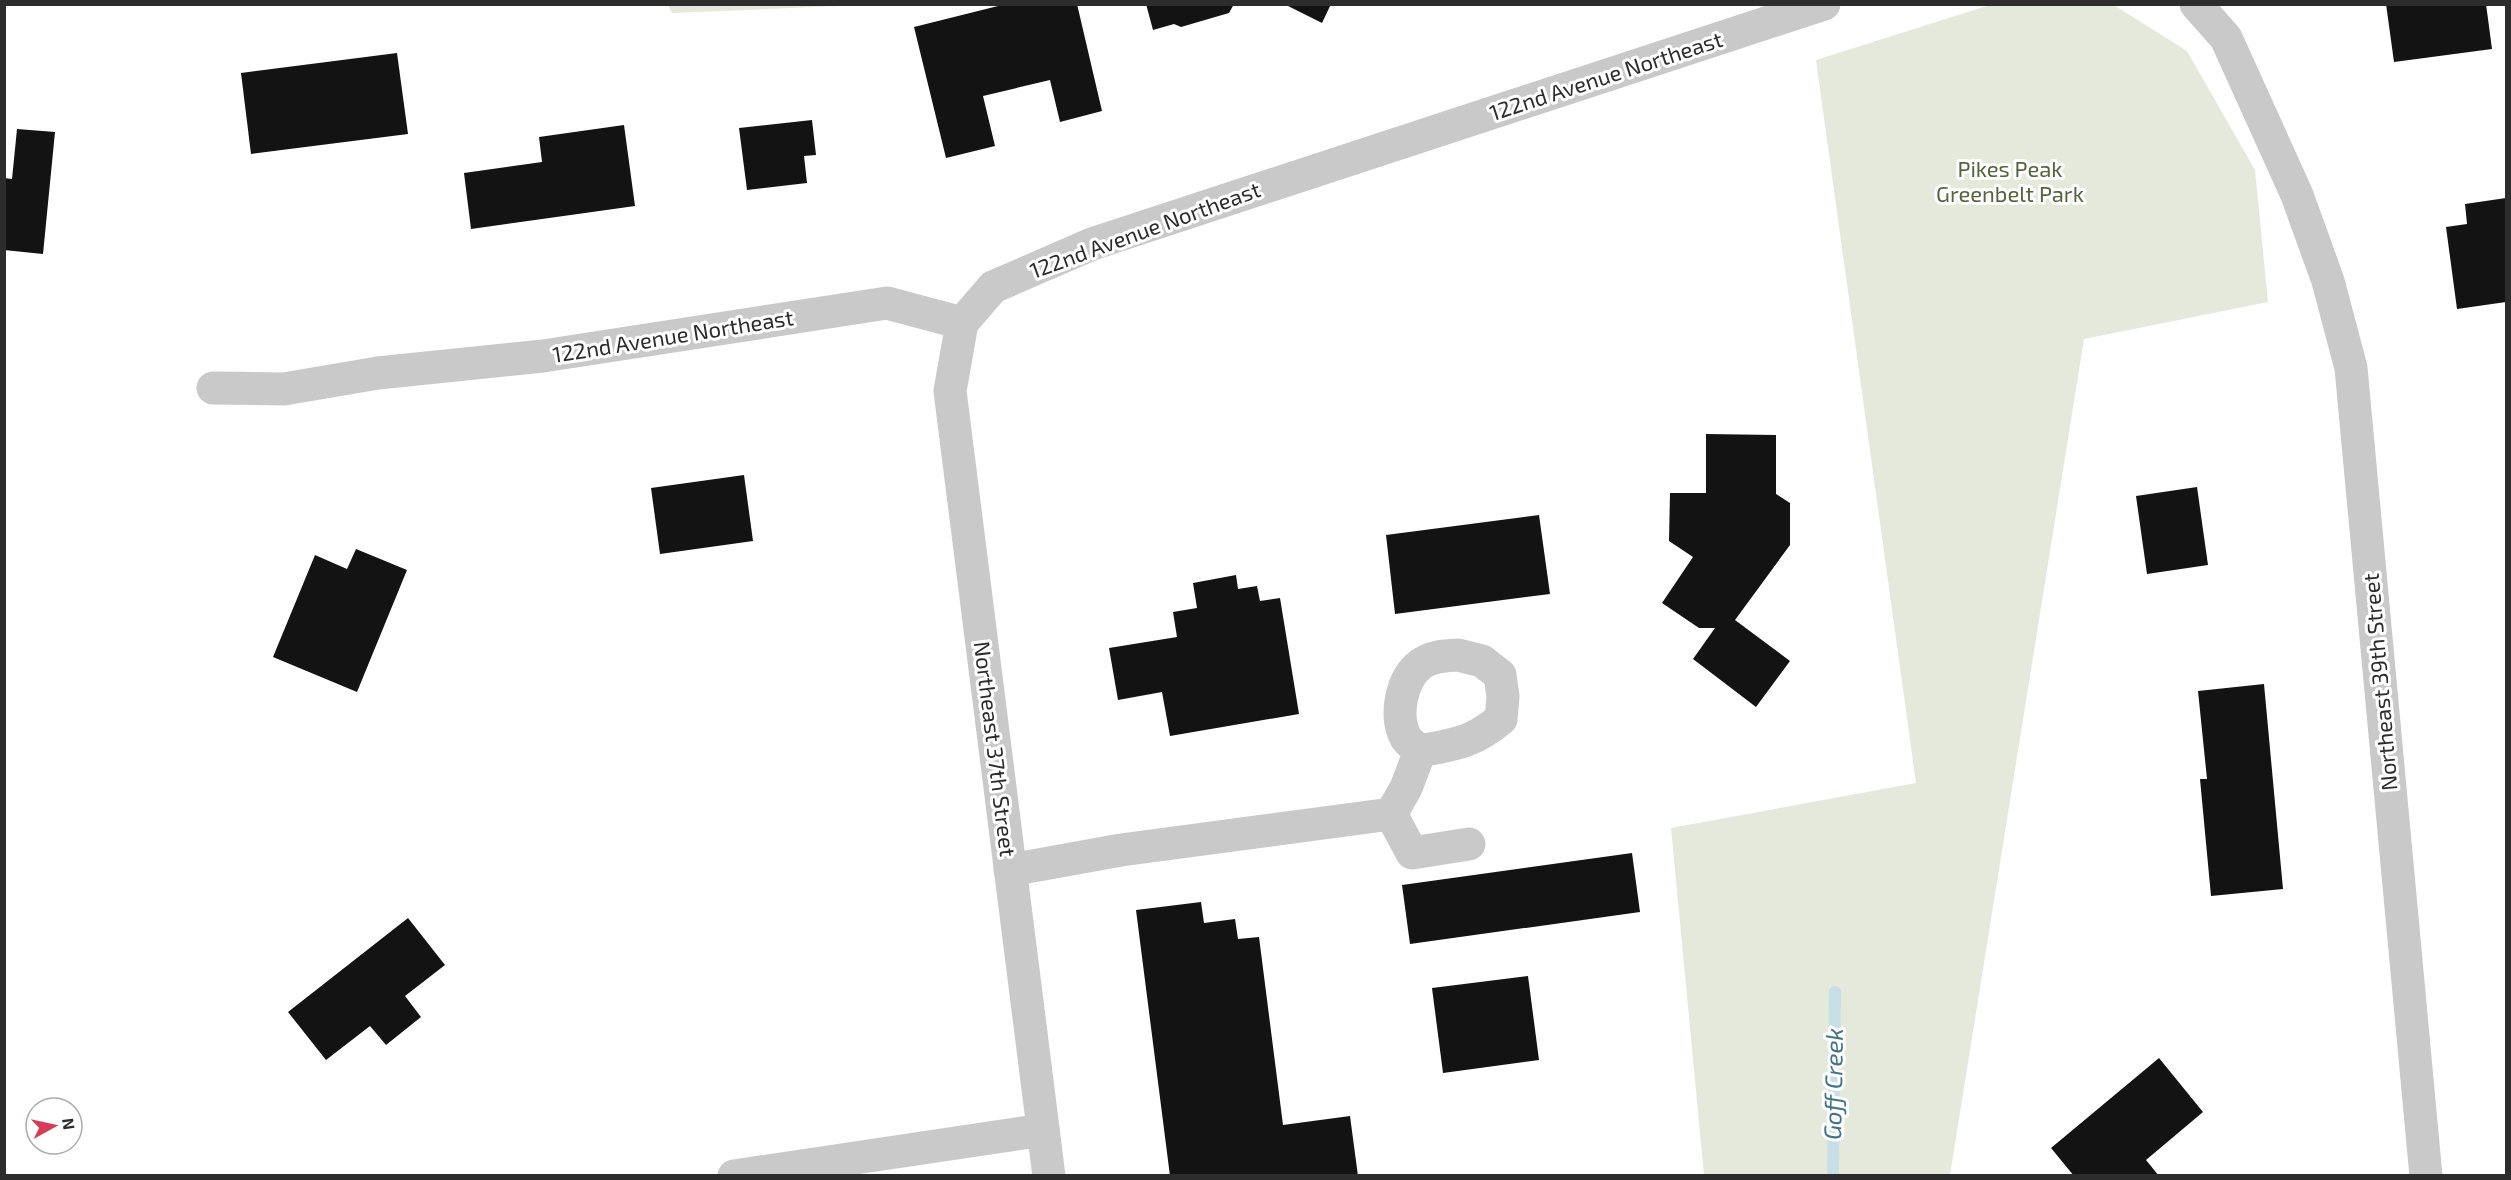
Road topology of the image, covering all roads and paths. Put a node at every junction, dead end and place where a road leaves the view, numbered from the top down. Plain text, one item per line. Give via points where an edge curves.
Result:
1 (1824, 4) edge
2 (2196, 4) edge
3 (962, 322) junction
4 (213, 388) dead end
5 (1420, 751) dead end
6 (1391, 814) junction
7 (1469, 844) dead end
8 (1010, 870) junction
9 (1043, 1130) junction
10 (734, 1176) edge
11 (1049, 1176) edge
12 (2426, 1176) edge

1 - 3 street, 122nd Avenue Northeast via 1092,244 993,287
2 - 12 street, Northeast 39th Street via 2226,38 2297,195 2328,280 2351,368
3 - 4 street, 122nd Avenue Northeast via 887,303 543,357 378,373 284,389
3 - 8 street, Northeast 37th Street via 950,391
5 - 6 street
6 - 7 street via 1412,853
6 - 8 street via 1121,850
8 - 9 street, Northeast 37th Street
9 - 10 street
9 - 11 street, Northeast 37th Street

